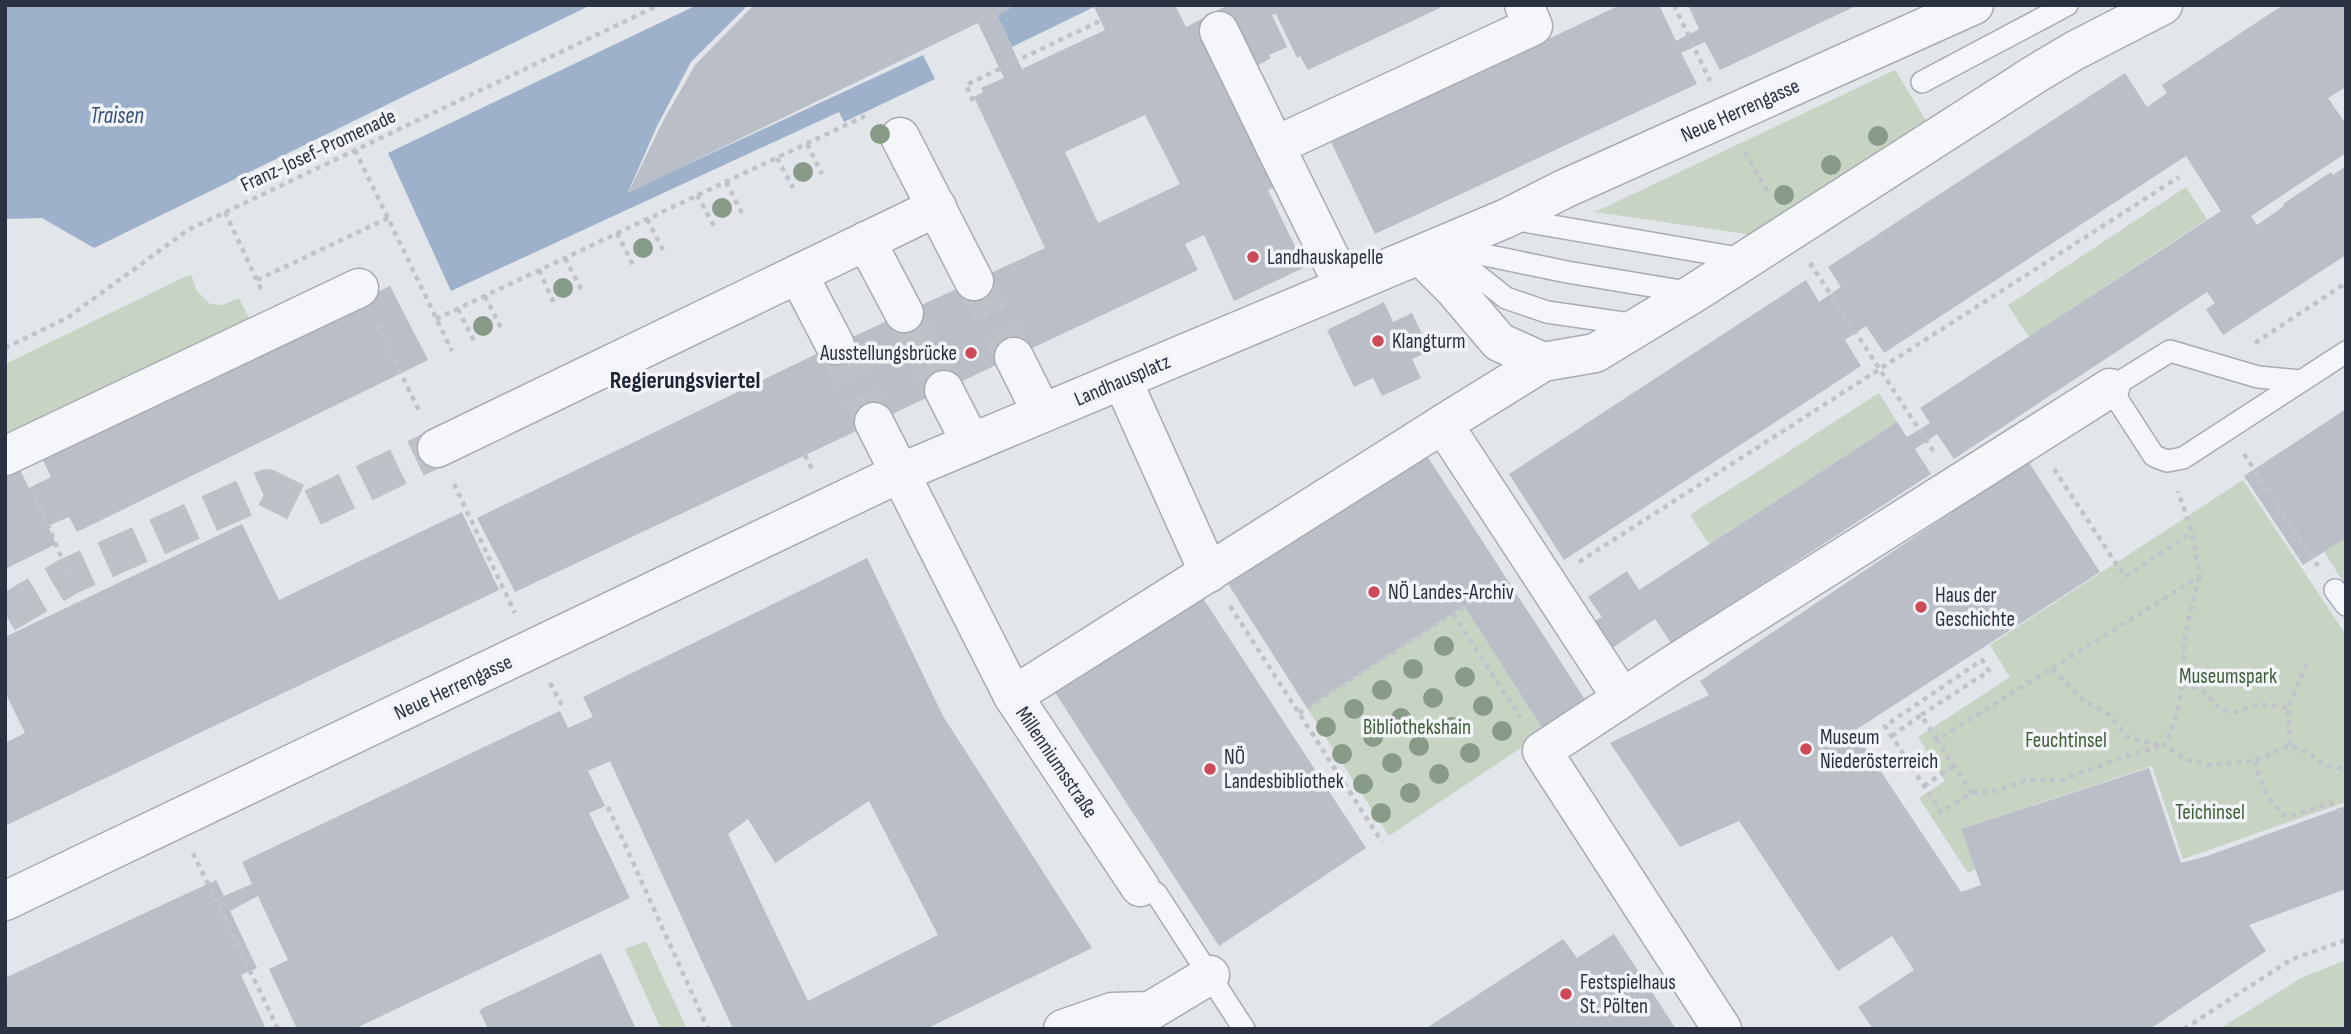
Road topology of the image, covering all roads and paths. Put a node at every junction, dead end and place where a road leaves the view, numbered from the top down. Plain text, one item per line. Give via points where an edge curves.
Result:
1 (659, 5) edge
2 (1524, 5) edge
3 (1674, 5) edge
4 (1974, 5) edge
5 (2067, 5) edge
6 (2163, 5) edge
7 (1212, 17) edge
8 (1101, 21) dead end
9 (1922, 82) dead end
10 (974, 101) dead end
11 (1726, 116) junction
12 (888, 124) joint
13 (807, 144) junction
14 (1275, 146) junction
15 (355, 150) junction
16 (777, 158) junction
17 (822, 174) dead end
18 (2179, 177) dead end
19 (726, 182) junction
20 (793, 188) dead end
21 (697, 195) junction
22 (937, 207) junction
23 (225, 212) junction
24 (742, 213) dead end
25 (388, 218) junction
26 (1507, 218) junction
27 (648, 219) junction
28 (714, 226) dead end
29 (1789, 231) junction
30 (617, 233) junction
31 (866, 241) junction
32 (663, 250) dead end
33 (1430, 251) junction
34 (565, 258) junction
35 (1744, 260) junction
36 (633, 265) dead end
37 (539, 270) junction
38 (798, 274) junction
39 (257, 280) junction
40 (974, 281) tunnel mouth
41 (2346, 283) edge
42 (1344, 286) junction
43 (359, 288) joint
44 (581, 289) dead end
45 (1694, 293) junction
46 (485, 296) junction
47 (266, 299) dead end
48 (554, 303) dead end
49 (458, 309) junction
50 (904, 313) tunnel mouth
51 (436, 319) junction
52 (1642, 326) junction
53 (501, 328) dead end
54 (474, 341) dead end
55 (835, 345) tunnel mouth
56 (5, 348) edge
57 (452, 351) dead end
58 (2346, 352) edge
59 (1014, 357) tunnel mouth
60 (1543, 362) junction
61 (2220, 367) junction
62 (1880, 369) junction
63 (1122, 380) junction
64 (2301, 381) junction
65 (2110, 388) junction
66 (944, 390) tunnel mouth
67 (1042, 413) junction
68 (874, 422) tunnel mouth
69 (1443, 424) junction
70 (2032, 436) junction
71 (971, 443) junction
72 (437, 448) junction
73 (11, 453) edge
74 (2168, 461) junction
75 (2255, 469) dead end
76 (900, 473) junction
77 (1956, 485) junction
78 (2192, 532) junction
79 (1571, 556) dead end
80 (2314, 559) dead end
81 (1209, 573) junction
82 (69, 576) dead end
83 (2200, 576) junction
84 (1507, 579) dead end
85 (1453, 614) junction
86 (532, 649) junction
87 (2308, 660) dead end
88 (2052, 669) junction
89 (2183, 683) junction
90 (1013, 696) junction
91 (1622, 698) junction
92 (562, 705) dead end
93 (2287, 708) junction
94 (1299, 713) junction
95 (1921, 715) junction
96 (1892, 736) junction
97 (1937, 740) junction
98 (2164, 745) junction
99 (2290, 745) junction
100 (1542, 751) junction
101 (2255, 761) junction
102 (1954, 766) junction
103 (2346, 769) edge
104 (1924, 786) junction
105 (1972, 793) junction
106 (608, 807) dead end
107 (177, 819) junction
108 (2346, 821) edge
109 (1381, 842) dead end
110 (1140, 887) joint
111 (5, 901) edge
112 (2346, 940) edge
113 (1210, 975) junction
114 (278, 1029) edge
115 (708, 1029) edge
116 (1063, 1029) edge
117 (1244, 1029) edge
118 (1722, 1029) edge
119 (2184, 1029) edge

1 - 15 path, Franz-Josef-Promenade
2 - 14 street via 1533,26
3 - 11 path
4 - 11 street, Neue Herrengasse
5 - 9 lane
6 - 29 street via 2046,68
7 - 14 street
8 - 10 path via 966,85
11 - 26 street, Neue Herrengasse
11 - 29 path
12 - 13 path
12 - 22 street
13 - 16 path
13 - 17 path
14 - 42 street
15 - 23 path, Franz-Josef-Promenade
15 - 25 path
16 - 19 path
16 - 20 path
18 - 62 path
19 - 21 path
19 - 24 path
21 - 27 path
21 - 28 path
22 - 31 street
22 - 40 street
23 - 39 path
23 - 56 path, Franz-Josef-Promenade via 188,230 67,318
25 - 39 path
25 - 51 path
26 - 33 street, Neue Herrengasse
26 - 35 lane
27 - 30 path
27 - 32 path
29 - 35 street
29 - 62 path
30 - 34 path
30 - 36 path
31 - 38 street
31 - 50 street
33 - 42 street, Landhausplatz
33 - 45 lane
33 - 52 lane via 1506,298 1547,312
33 - 60 street via 1454,289 1499,342
34 - 37 path
34 - 44 path
35 - 45 street
37 - 46 path
37 - 48 path
38 - 55 street
38 - 72 street
39 - 47 path
41 - 61 path
42 - 63 street, Landhausplatz
43 - 72 path
43 - 73 street
45 - 52 street
46 - 49 path
46 - 53 path
49 - 51 path
49 - 54 path
51 - 57 path
52 - 60 street via 1595,353
58 - 64 lane
59 - 67 street
60 - 69 street
61 - 64 lane
61 - 65 lane via 2170,351
62 - 77 path
62 - 79 path via 1577,564
63 - 67 street, Landhausplatz
63 - 81 street
64 - 74 lane via 2183,458
65 - 70 street
65 - 74 lane via 2154,456
66 - 71 street
67 - 71 street, Landhausplatz
68 - 76 street, Millenniumsstraße
69 - 81 street
69 - 91 street
70 - 77 street
70 - 78 path via 2125,577
71 - 76 street, Landhausplatz
72 - 86 path
73 - 82 path
74 - 78 path
75 - 80 path
76 - 86 street, Neue Herrengasse
76 - 90 street, Millenniumsstraße
77 - 91 street
78 - 83 path
81 - 90 street
81 - 94 path
83 - 88 path
83 - 89 path via 2185,638
84 - 85 path
85 - 94 path
85 - 100 path
86 - 92 path
86 - 107 street, Neue Herrengasse
87 - 93 path
88 - 97 path
88 - 98 path via 2084,701 2109,715 2129,738
89 - 93 path via 2203,691 2221,710 2236,712 2260,704
89 - 98 path via 2174,728
90 - 110 street, Millenniumsstraße
91 - 100 street
93 - 99 path
94 - 109 path
95 - 96 path
95 - 96 path via 1989,671 1982,660 1885,726
95 - 97 path
96 - 104 path
97 - 102 path
98 - 101 path via 2188,760 2209,765
98 - 105 path via 2061,780 2026,780
99 - 101 path
99 - 103 path via 2326,766
100 - 118 street
101 - 108 path via 2261,784 2288,817 2330,803
102 - 104 path
102 - 105 path
104 - 105 path via 1941,812
106 - 115 path
107 - 111 street, Neue Herrengasse
107 - 114 path
110 - 113 lane, Millenniumsstraße via 1156,893
112 - 119 path via 2292,959
113 - 116 street via 1150,1011 1112,1012
113 - 117 lane, Millenniumsstraße

